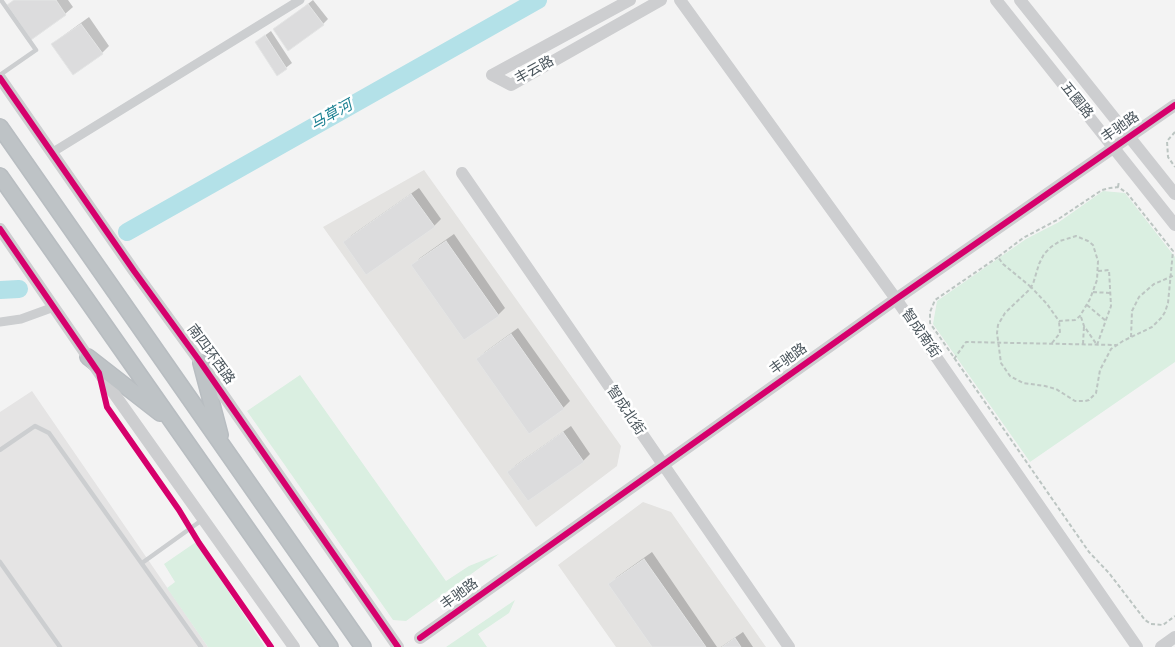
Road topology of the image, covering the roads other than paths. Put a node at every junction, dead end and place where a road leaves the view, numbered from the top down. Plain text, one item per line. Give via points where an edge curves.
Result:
1 (1, 0) edge
2 (300, 0) edge
3 (630, 0) edge
4 (661, 0) edge
5 (680, 0) edge
6 (996, 0) edge
7 (1020, 0) edge
8 (2, 6) edge
9 (0, 76) edge
10 (1175, 105) edge
11 (0, 127) edge
12 (1129, 137) junction
13 (1114, 148) junction
14 (52, 152) junction
15 (462, 173) dead end
16 (0, 176) edge
17 (1175, 194) edge
18 (1175, 225) edge
19 (0, 229) edge
20 (896, 299) junction
21 (54, 307) junction
22 (0, 322) edge
23 (88, 358) junction
24 (201, 363) junction
25 (173, 422) junction
26 (223, 446) junction
27 (0, 450) edge
28 (663, 465) junction
29 (203, 519) junction
30 (0, 562) edge
31 (142, 563) junction
32 (1175, 637) edge
33 (420, 638) dead end
34 (60, 647) edge
35 (201, 647) edge
36 (294, 647) edge
37 (330, 647) edge
38 (362, 647) edge
39 (398, 647) edge
40 (789, 647) edge
41 (1137, 647) edge
42 (1160, 647) edge

1 - 8 lane
2 - 14 street
3 - 4 street, 丰云路 via 492,75 511,85
5 - 20 street, 智成南街
6 - 13 street, 五圈路
7 - 12 street, 五圈路
8 - 9 lane via 36,50
9 - 14 street, 南四环西路
10 - 12 street, 丰驰路
11 - 26 highway
12 - 13 street, 丰驰路
12 - 17 street, 五圈路
13 - 18 street, 五圈路
13 - 20 street, 丰驰路
14 - 24 street, 南四环西路
15 - 28 street, 智成北街
16 - 25 highway
19 - 21 street
20 - 28 street, 丰驰路
20 - 41 street, 智成南街
21 - 22 street via 21,319
21 - 23 street
23 - 25 highway
23 - 29 street
24 - 26 highway
24 - 39 street, 南四环西路
25 - 37 highway
26 - 38 highway
27 - 31 lane via 35,426 50,433
28 - 33 street, 丰驰路
28 - 40 street, 智成北街
29 - 31 lane
29 - 36 street
30 - 34 lane
31 - 35 lane
32 - 42 street

